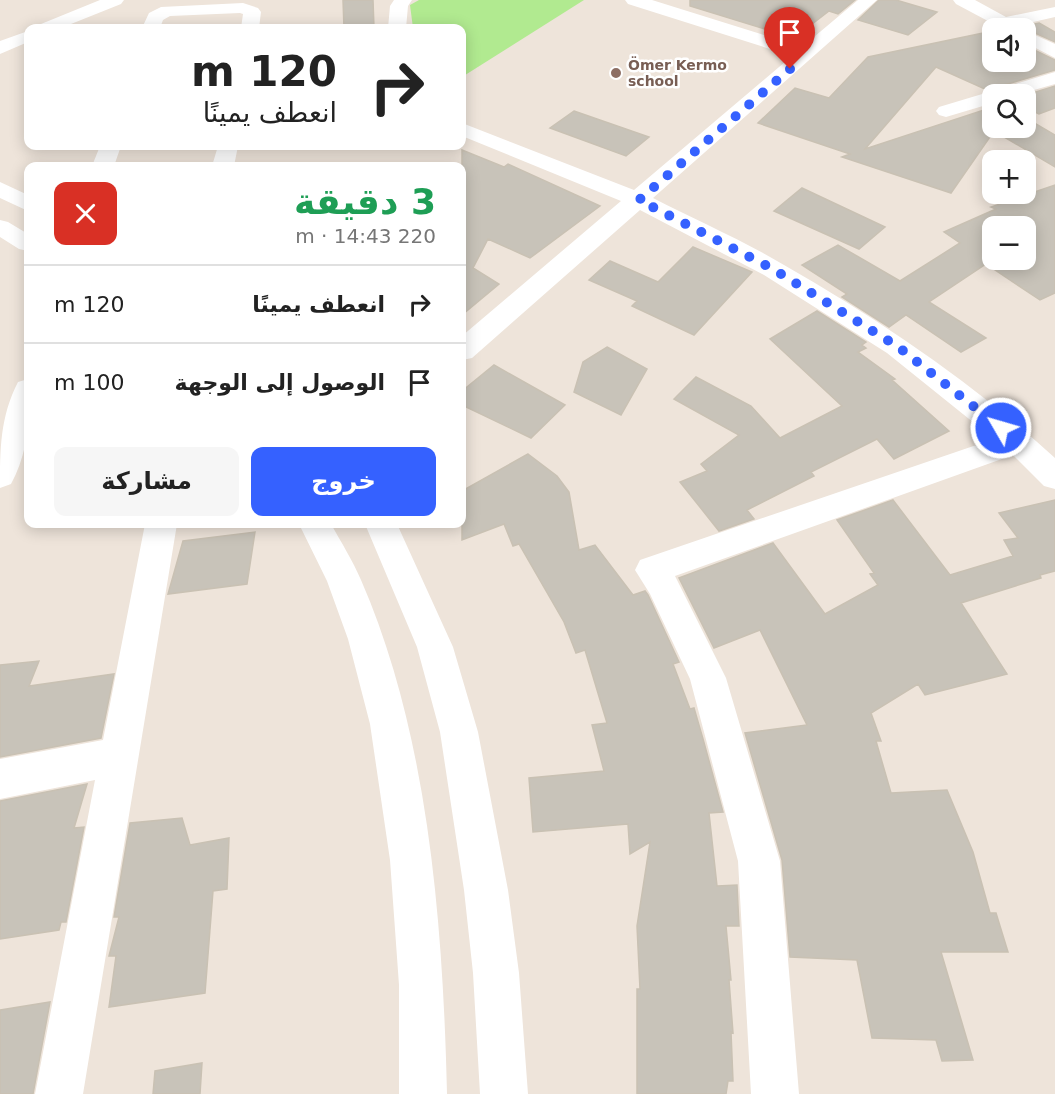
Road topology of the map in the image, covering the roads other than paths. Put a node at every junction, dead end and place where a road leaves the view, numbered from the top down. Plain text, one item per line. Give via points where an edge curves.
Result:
1 (65, 0) edge
2 (115, 0) edge
3 (403, 0) edge
4 (634, 0) edge
5 (868, 0) edge
6 (962, 0) edge
7 (1055, 12) edge
8 (994, 18) edge
9 (1035, 18) edge
10 (52, 24) edge
11 (57, 24) edge
12 (152, 24) edge
13 (250, 24) edge
14 (397, 24) edge
15 (24, 38) edge
16 (1036, 42) edge
17 (0, 48) edge
18 (1055, 52) edge
19 (806, 54) junction
20 (1055, 78) edge
21 (1034, 84) edge
22 (982, 100) edge
23 (946, 111) dead end
24 (466, 131) edge
25 (0, 189) edge
26 (639, 200) junction
27 (24, 202) edge
28 (0, 227) edge
29 (24, 242) edge
30 (466, 348) edge
31 (24, 401) edge
32 (1018, 442) junction
33 (0, 476) edge
34 (1055, 477) edge
35 (161, 528) edge
36 (317, 528) edge
37 (383, 528) edge
38 (120, 756) junction
39 (0, 779) edge
40 (59, 1094) edge
41 (423, 1094) edge
42 (504, 1094) edge
43 (775, 1094) edge

1 - 10 street
2 - 11 street
3 - 14 street
4 - 19 street
5 - 19 street
6 - 8 street
7 - 9 street
12 - 13 street via 155,17 167,11 243,8 252,12
15 - 17 street
16 - 18 street
19 - 26 street
20 - 21 street
22 - 23 street
24 - 26 street
25 - 27 street
26 - 30 street
26 - 32 street via 773,269 897,346
28 - 29 street
31 - 33 street
32 - 34 street
32 - 43 street via 652,570 708,678 759,861
35 - 38 street
36 - 41 street via 344,580 366,639 389,724 411,860 422,985
37 - 42 street via 435,647 459,732 486,890
38 - 39 street
38 - 40 street

